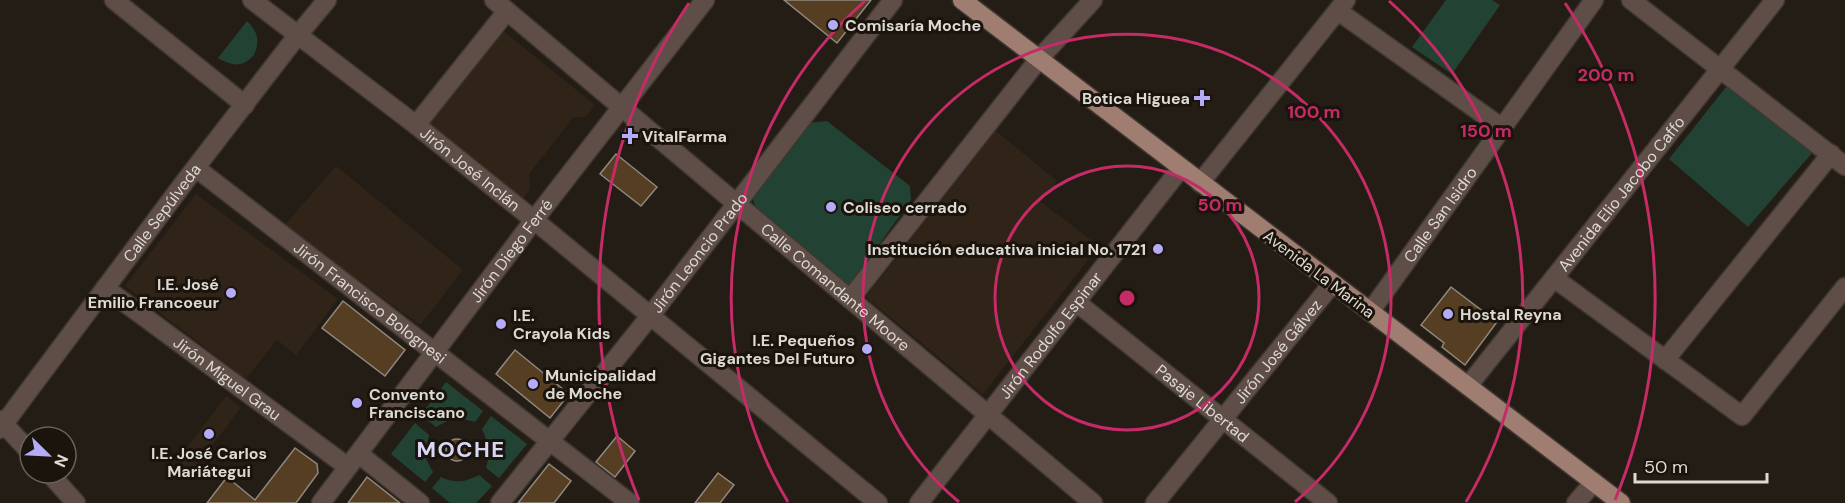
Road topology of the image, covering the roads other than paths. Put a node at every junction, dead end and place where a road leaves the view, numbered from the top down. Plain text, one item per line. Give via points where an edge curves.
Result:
1 (114, 0) edge
2 (252, 0) edge
3 (327, 0) edge
4 (705, 0) edge
5 (893, 0) edge
6 (962, 0) edge
7 (1093, 0) edge
8 (1594, 0) edge
9 (1631, 0) edge
10 (1775, 0) edge
11 (500, 5) edge
12 (1342, 5) edge
13 (297, 36) junction
14 (1039, 59) junction
15 (1720, 70) junction
16 (245, 105) junction
17 (622, 107) junction
18 (416, 125) junction
19 (1501, 127) junction
20 (1838, 160) edge
21 (196, 168) junction
22 (1181, 168) junction
23 (1200, 183) junction
24 (737, 204) junction
25 (534, 220) junction
26 (1554, 278) junction
27 (1332, 284) junction
28 (1845, 287) edge
29 (105, 288) junction
30 (850, 299) junction
31 (1076, 302) junction
32 (1370, 312) junction
33 (651, 315) junction
34 (434, 352) junction
35 (1665, 360) junction
36 (1468, 386) junction
37 (988, 415) junction
38 (1223, 418) junction
39 (1, 424) edge
40 (18, 440) edge
41 (549, 441) junction
42 (353, 461) junction
43 (1594, 482) junction
44 (60, 485) edge
45 (76, 503) edge
46 (321, 503) edge
47 (420, 503) edge
48 (500, 503) edge
49 (630, 503) edge
50 (878, 503) edge
51 (919, 503) edge
52 (1093, 503) edge
53 (1155, 503) edge
54 (1328, 503) edge
55 (1576, 503) edge
56 (1621, 503) edge

1 - 16 street
2 - 13 street, Jirón José Inclán
3 - 13 street, Calle Sepúlveda
4 - 17 street, Jirón Diego Ferré
5 - 24 street, Jirón Leoncio Prado
6 - 14 main road, Avenida La Marina
7 - 14 street
8 - 19 street, Calle San Isidro
9 - 15 street
10 - 15 street, Avenida Elio Jacobo Caffo
11 - 17 street, Calle Comandante Moore
11 - 18 street
12 - 19 street
12 - 23 street
13 - 16 street, Calle Sepúlveda
13 - 18 street, Jirón José Inclán
14 - 22 main road, Avenida La Marina
14 - 30 street
15 - 20 street
15 - 26 street, Avenida Elio Jacobo Caffo
16 - 21 street, Calle Sepúlveda
17 - 24 street, Calle Comandante Moore
17 - 25 street, Jirón Diego Ferré
18 - 25 street, Jirón José Inclán
19 - 32 street, Calle San Isidro
20 - 35 street
21 - 29 street, Calle Sepúlveda
21 - 34 street, Jirón Francisco Bolognesi
22 - 23 main road, Avenida La Marina
22 - 31 street, Jirón Rodolfo Espinar
23 - 27 main road, Avenida La Marina
24 - 30 street, Calle Comandante Moore
24 - 33 street, Jirón Leoncio Prado
25 - 33 street, Jirón José Inclán
25 - 34 street, Jirón Diego Ferré
26 - 35 street
26 - 36 street, Avenida Elio Jacobo Caffo
27 - 32 main road, Avenida La Marina
27 - 38 street, Jirón José Gálvez
28 - 35 street via 1742,416
29 - 39 street, Calle Sepúlveda
29 - 42 street, Jirón Miguel Grau
30 - 37 street, Calle Comandante Moore
31 - 37 street, Jirón Rodolfo Espinar
31 - 38 street, Pasaje Libertad
32 - 36 main road, Avenida La Marina
33 - 41 street, Jirón Leoncio Prado
33 - 50 street, Jirón José Inclán
34 - 41 street, Jirón Francisco Bolognesi
34 - 42 street, Jirón Diego Ferré
36 - 43 main road, Avenida La Marina
37 - 51 street, Jirón Rodolfo Espinar
37 - 52 street, Calle Comandante Moore
38 - 53 street, Jirón José Gálvez
38 - 54 street, Pasaje Libertad
39 - 40 street
41 - 48 street, Jirón Leoncio Prado
41 - 49 street, Jirón Francisco Bolognesi
42 - 46 street, Jirón Diego Ferré
42 - 47 street, Jirón Miguel Grau
43 - 55 street
43 - 56 main road, Avenida La Marina
44 - 45 street

